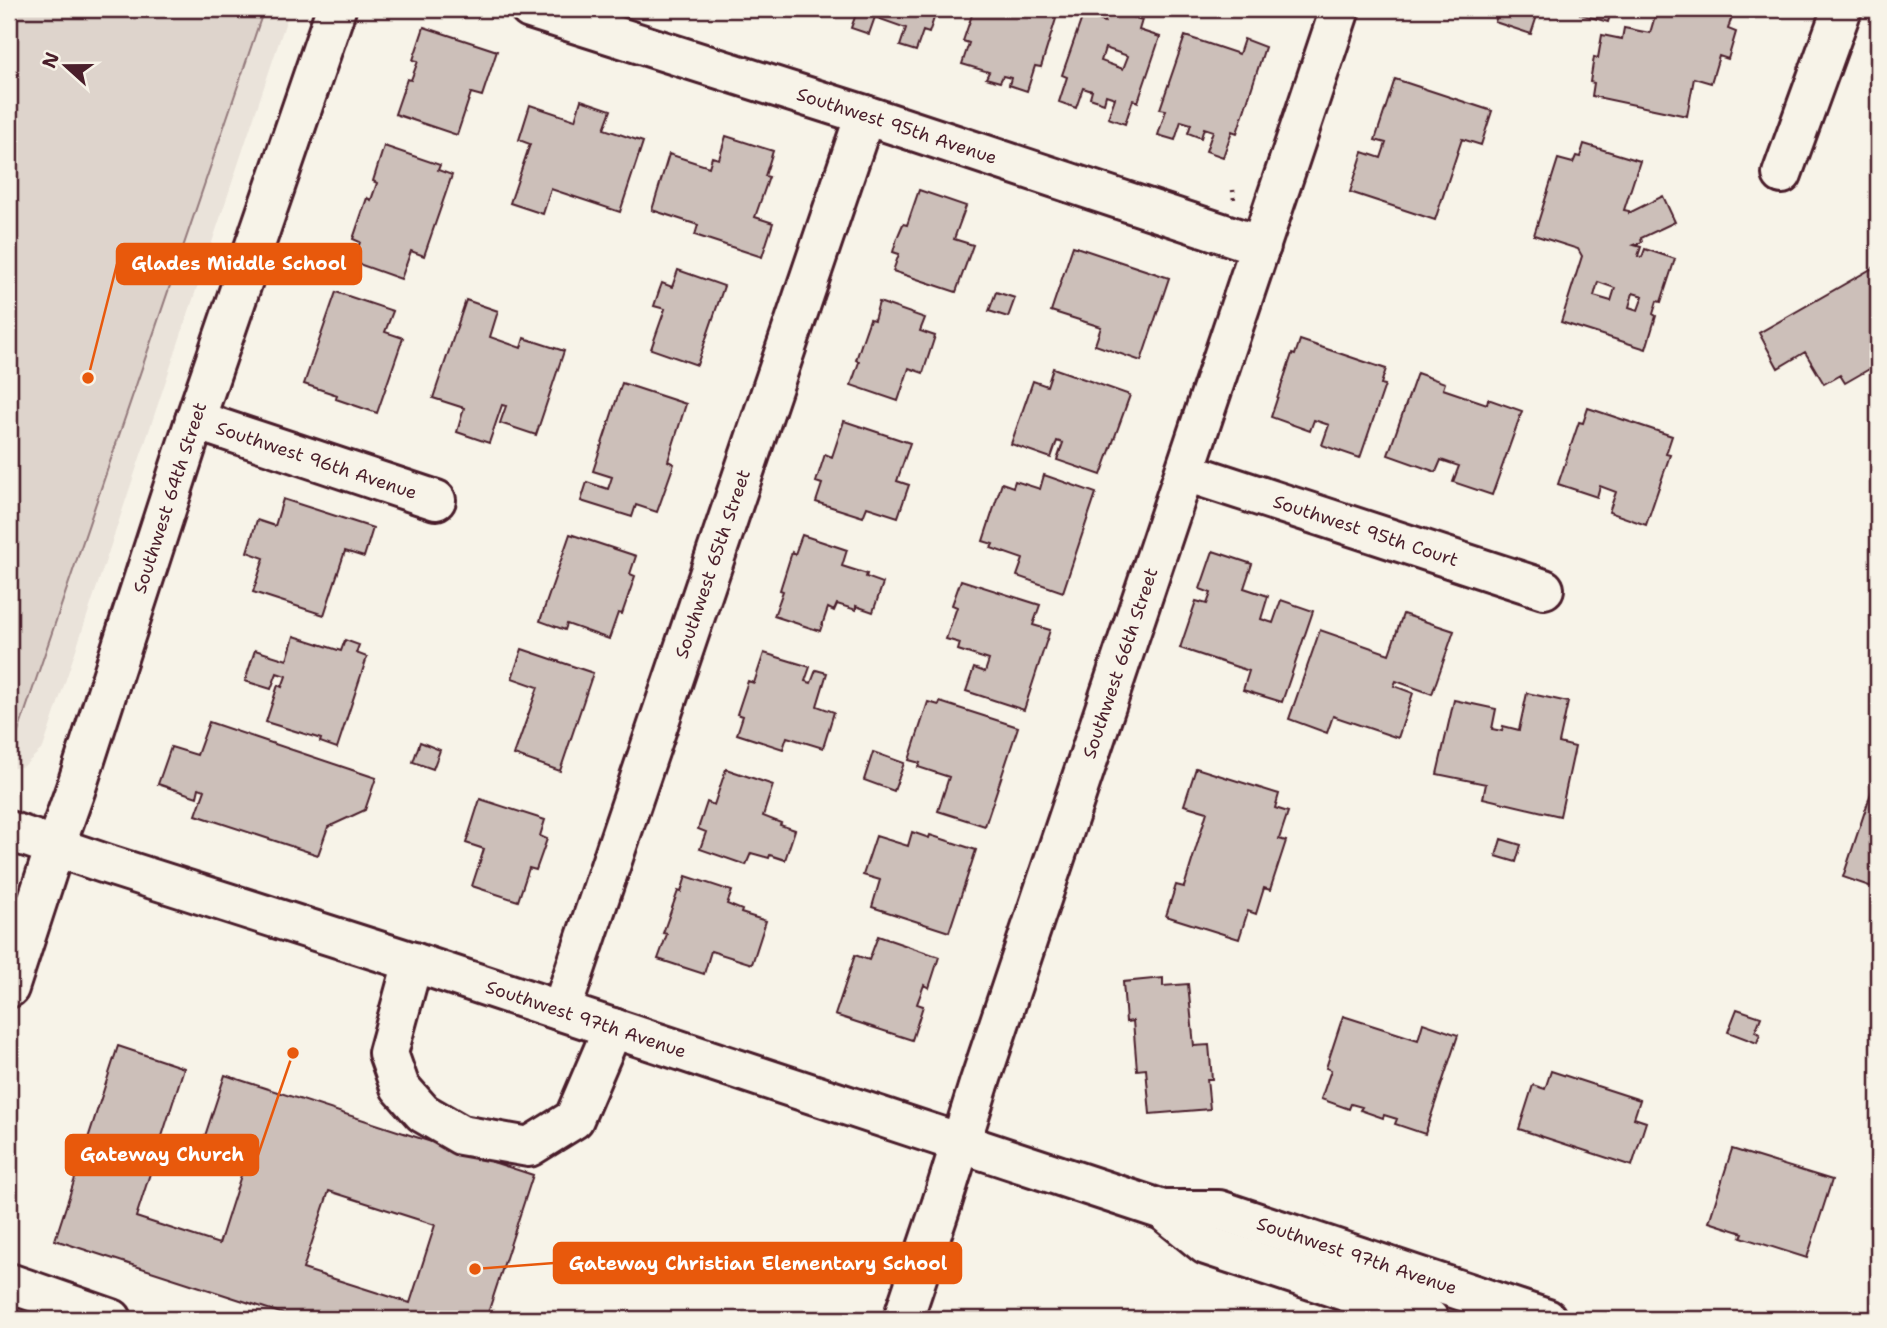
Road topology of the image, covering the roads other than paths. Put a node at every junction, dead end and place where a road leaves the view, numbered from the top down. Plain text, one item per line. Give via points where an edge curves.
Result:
1 (336, 9) edge
2 (530, 9) edge
3 (1340, 9) edge
4 (1842, 9) edge
5 (865, 115) junction
6 (1783, 174) dead end
7 (1261, 246) junction
8 (195, 420) junction
9 (1186, 472) junction
10 (436, 500) dead end
11 (1544, 589) dead end
12 (9, 831) edge
13 (55, 847) junction
14 (413, 962) junction
15 (9, 988) edge
16 (561, 1011) junction
17 (613, 1028) junction
18 (960, 1144) junction
19 (1163, 1210) junction
20 (9, 1283) edge
21 (111, 1319) edge
22 (902, 1319) edge
23 (1429, 1319) edge
24 (1547, 1319) edge

1 - 8 street, Southwest 64th Street
2 - 5 street, Southwest 95th Avenue
3 - 7 street, Southwest 66th Street
4 - 6 street
5 - 7 street, Southwest 95th Avenue
5 - 16 street, Southwest 65th Street
7 - 9 street, Southwest 66th Street
8 - 10 street, Southwest 96th Avenue
8 - 13 street, Southwest 64th Street
9 - 11 street, Southwest 95th Court
9 - 18 street, Southwest 66th Street
12 - 13 street, Southwest 97th Avenue
13 - 14 street, Southwest 97th Avenue
13 - 15 street, Southwest 64th Street
14 - 16 street, Southwest 97th Avenue
14 - 17 street via 388,1053 400,1087 424,1113 461,1135 529,1147 573,1119
16 - 17 street, Southwest 97th Avenue
17 - 18 street, Southwest 97th Avenue
18 - 19 street, Southwest 97th Avenue
18 - 22 street, Southwest 66th Street
19 - 23 street, Southwest 97th Avenue via 1206,1245
19 - 24 street, Southwest 97th Avenue via 1219,1210
20 - 21 street

